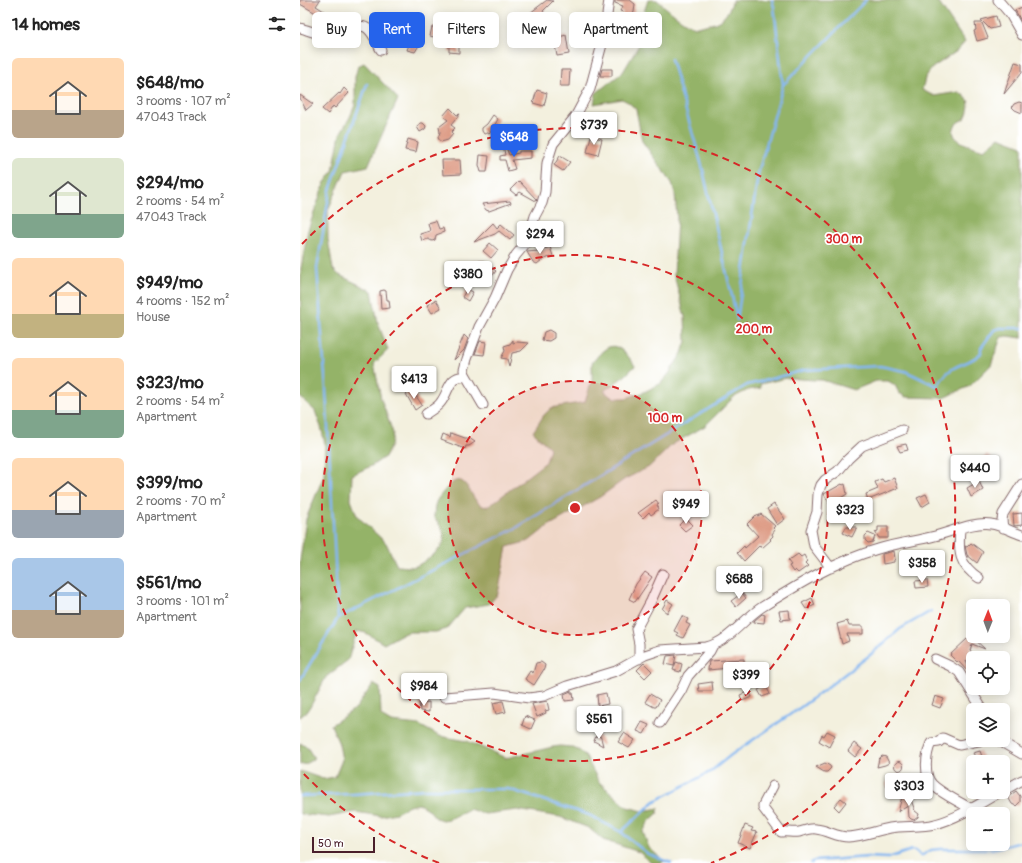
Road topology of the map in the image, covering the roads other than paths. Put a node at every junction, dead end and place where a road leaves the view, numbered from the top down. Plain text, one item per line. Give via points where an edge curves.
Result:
1 (609, 0) edge
2 (998, 0) edge
3 (300, 28) edge
4 (1022, 35) edge
5 (381, 50) dead end
6 (466, 377) junction
7 (483, 405) dead end
8 (426, 414) dead end
9 (902, 430) dead end
10 (1022, 484) edge
11 (1003, 528) junction
12 (960, 529) junction
13 (1022, 536) edge
14 (831, 568) junction
15 (663, 574) dead end
16 (979, 578) dead end
17 (713, 645) junction
18 (639, 659) junction
19 (935, 659) dead end
20 (444, 697) dead end
21 (979, 703) edge
22 (660, 723) dead end
23 (966, 743) edge
24 (1010, 747) edge
25 (1022, 754) edge
26 (1022, 780) edge
27 (773, 786) dead end
28 (1010, 787) edge
29 (987, 799) edge
30 (968, 807) edge
31 (972, 807) edge
32 (966, 810) edge

1 - 6 street via 601,49 590,89 575,117 553,144 542,203 528,239 507,270 479,327 464,370
2 - 4 street
3 - 5 street via 324,35 363,26 369,29
6 - 7 street
6 - 8 street via 452,380 440,404
9 - 14 street via 862,446 821,485 811,530 814,546
10 - 11 street via 1003,514
11 - 12 street via 992,524 980,524
11 - 13 street
12 - 14 street via 879,548
12 - 16 street via 960,557 969,570
14 - 17 street via 816,574 758,610 731,634
15 - 18 street via 636,628
17 - 18 street via 660,650
17 - 22 street via 685,682
18 - 20 street via 616,671 544,696 529,698 494,693
19 - 21 street via 959,672
23 - 30 street via 958,745 943,738 931,744 927,766 932,784
24 - 25 street
26 - 28 street
27 - 32 street via 763,808 781,832 793,833 814,828 840,837 868,835 897,827 935,824
29 - 31 street

